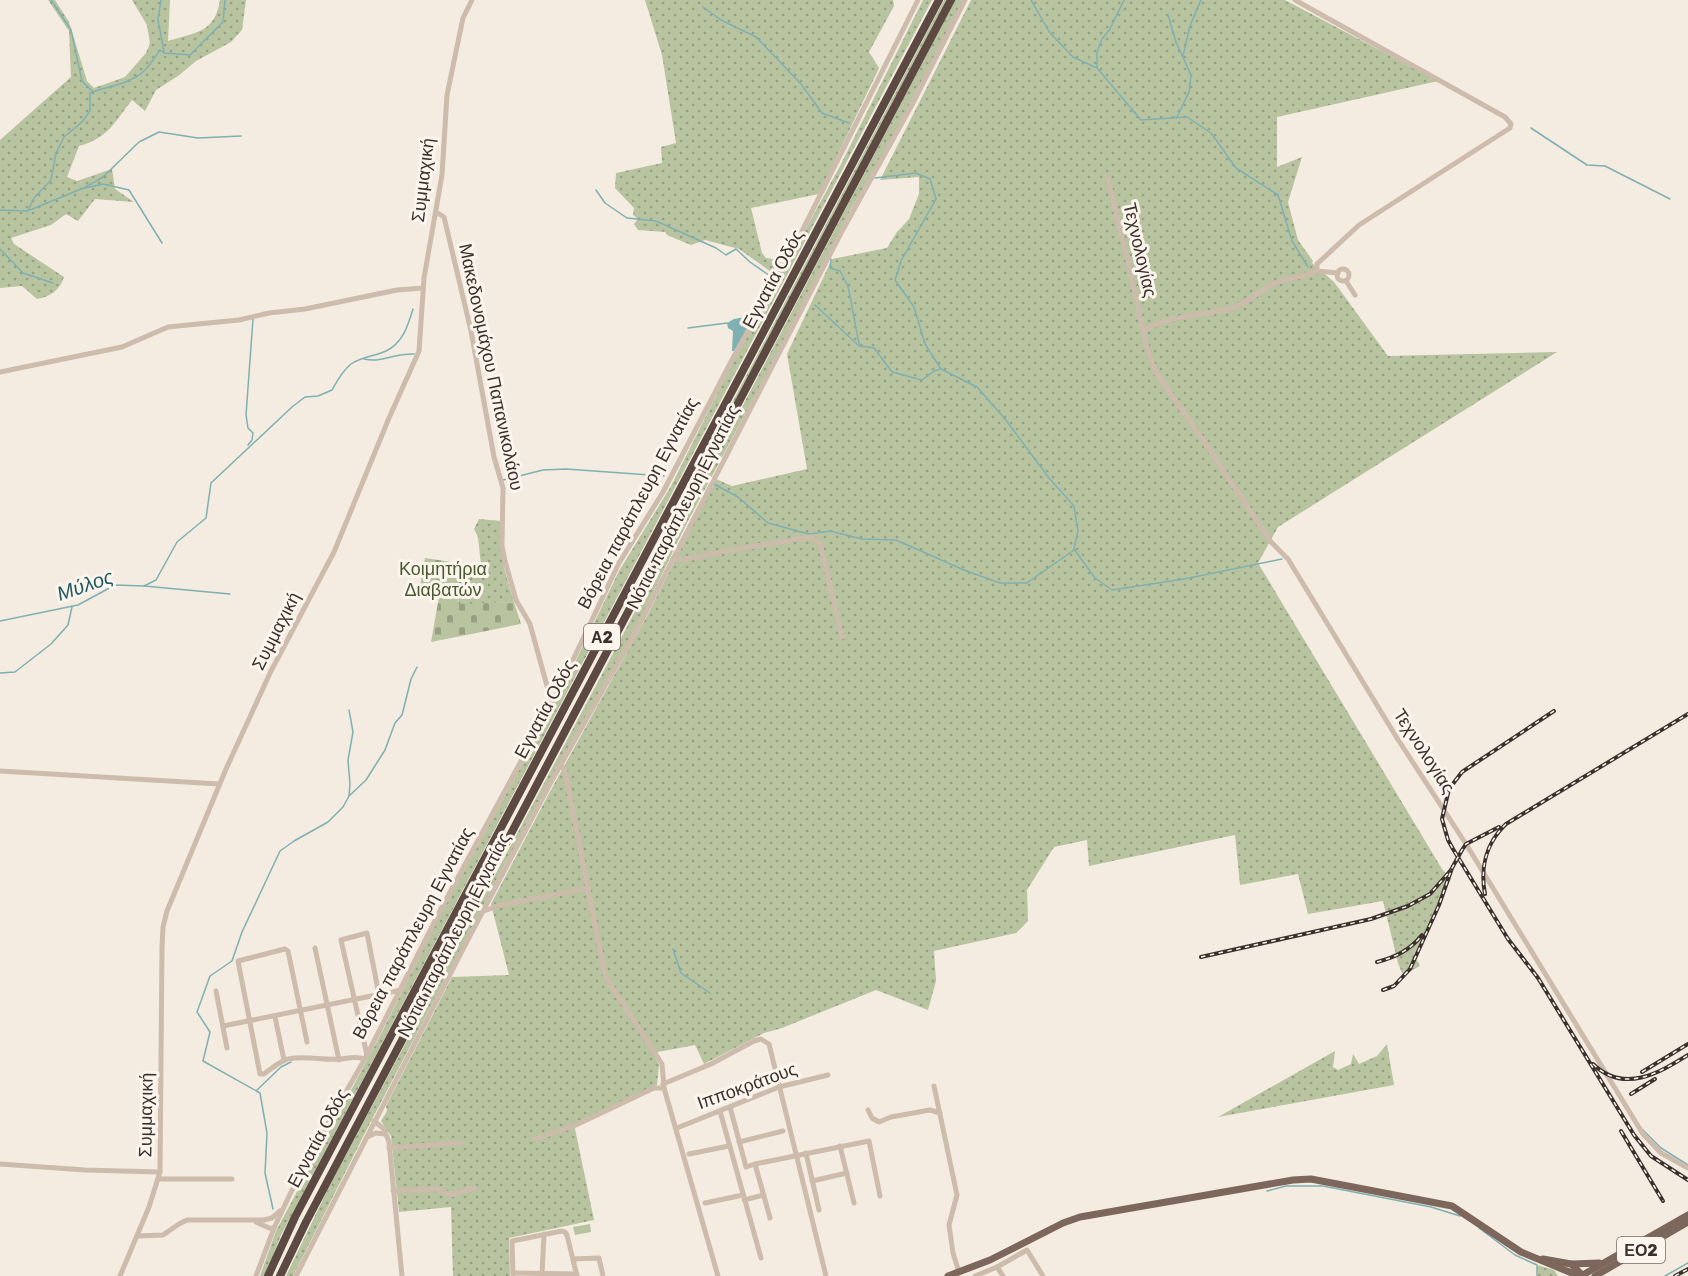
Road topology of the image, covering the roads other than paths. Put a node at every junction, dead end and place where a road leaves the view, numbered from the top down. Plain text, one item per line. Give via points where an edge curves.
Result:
1 (468, 0) edge
2 (918, 0) edge
3 (939, 0) edge
4 (951, 0) edge
5 (965, 0) edge
6 (1295, 0) edge
7 (1107, 176) dead end
8 (436, 212) junction
9 (1317, 271) junction
10 (1338, 273) junction
11 (1346, 281) junction
12 (423, 288) junction
13 (1355, 295) dead end
14 (1143, 331) junction
15 (0, 372) edge
16 (673, 559) junction
17 (842, 637) dead end
18 (552, 705) junction
19 (561, 765) junction
20 (0, 771) edge
21 (219, 784) junction
22 (588, 888) junction
23 (482, 912) junction
24 (315, 948) dead end
25 (400, 990) junction
26 (216, 991) dead end
27 (379, 995) junction
28 (353, 1000) junction
29 (327, 1006) junction
30 (300, 1011) junction
31 (275, 1017) junction
32 (249, 1022) junction
33 (224, 1026) junction
34 (307, 1042) dead end
35 (228, 1048) dead end
36 (366, 1057) junction
37 (284, 1060) junction
38 (339, 1060) junction
39 (828, 1075) dead end
40 (664, 1086) junction
41 (934, 1086) dead end
42 (779, 1087) junction
43 (730, 1107) junction
44 (868, 1110) dead end
45 (720, 1112) junction
46 (940, 1113) junction
47 (374, 1121) junction
48 (677, 1128) junction
49 (783, 1131) dead end
50 (386, 1135) junction
51 (366, 1138) junction
52 (535, 1139) dead end
53 (740, 1142) junction
54 (461, 1143) dead end
55 (729, 1146) junction
56 (840, 1146) junction
57 (389, 1148) junction
58 (806, 1153) junction
59 (689, 1155) dead end
60 (795, 1156) junction
61 (0, 1164) edge
62 (755, 1164) junction
63 (746, 1167) junction
64 (1688, 1168) edge
65 (736, 1169) junction
66 (847, 1173) junction
67 (160, 1175) junction
68 (232, 1179) dead end
69 (812, 1181) junction
70 (475, 1188) dead end
71 (393, 1191) junction
72 (764, 1195) junction
73 (880, 1196) dead end
74 (744, 1197) junction
75 (705, 1203) dead end
76 (854, 1203) dead end
77 (285, 1205) junction
78 (819, 1210) dead end
79 (1688, 1215) edge
80 (770, 1218) dead end
81 (264, 1220) junction
82 (254, 1221) junction
83 (1688, 1222) edge
84 (274, 1228) junction
85 (543, 1234) junction
86 (136, 1236) junction
87 (761, 1258) dead end
88 (1534, 1258) junction
89 (573, 1259) junction
90 (1608, 1260) junction
91 (1571, 1264) junction
92 (997, 1267) junction
93 (1555, 1267) junction
94 (959, 1272) junction
95 (513, 1274) edge
96 (542, 1275) edge
97 (577, 1275) edge
98 (120, 1276) edge
99 (256, 1276) edge
100 (268, 1276) edge
101 (280, 1276) edge
102 (296, 1276) edge
103 (402, 1276) edge
104 (603, 1276) edge
105 (718, 1276) edge
106 (826, 1276) edge
107 (948, 1276) edge
108 (975, 1276) edge
109 (1003, 1276) edge
110 (1043, 1276) edge
111 (1563, 1276) edge
112 (1581, 1276) edge
113 (1595, 1276) edge

1 - 8 street, Συμμαχική via 447,95
2 - 18 street, Βόρεια παράπλευρη Εγνατίας via 789,257 672,474 619,563
3 - 100 highway, Εγνατία Οδός / Α2 via 300,1207
4 - 101 highway, Εγνατία Οδός / Α2
5 - 16 street, Νότια παράπλευρη Εγνατίας
6 - 9 street via 1496,111 1511,124 1507,131 1359,225 1317,264
7 - 14 street, Τεχνολογίας
8 - 12 street, Συμμαχική
8 - 18 street, Μακεδονομάχου Παπανικολάου via 444,217 503,488 505,561 516,600 530,624
9 - 10 street
9 - 14 street via 1278,282 1233,308 1174,317
10 - 11 street via 1340,280
10 - 11 street via 1347,271
11 - 13 street
12 - 15 street via 239,320 168,327 122,347
12 - 21 street, Συμμαχική via 421,342 416,360 337,544 271,671
14 - 64 street, Τεχνολογίας via 1155,371 1271,542 1288,559 1643,1134 1661,1153
16 - 17 street via 815,538 820,543
16 - 19 street, Νότια παράπλευρη Εγνατίας
18 - 25 street, Βόρεια παράπλευρη Εγνατίας
19 - 22 street
19 - 23 street, Νότια παράπλευρη Εγνατίας
20 - 21 street
21 - 67 street, Συμμαχική via 163,927
22 - 23 street
22 - 40 street via 607,979 662,1064
23 - 47 street, Νότια παράπλευρη Εγνατίας
24 - 29 street
25 - 27 street
25 - 36 street, Βόρεια παράπλευρη Εγνατίας
26 - 33 street
27 - 28 street
27 - 28 street via 367,933 341,940
28 - 29 street
28 - 36 street
29 - 30 street
29 - 38 street
30 - 31 street
30 - 32 street via 288,951 274,952 237,961
30 - 34 street
31 - 32 street
31 - 37 street
32 - 33 street
32 - 37 street via 259,1073 264,1074
33 - 35 street
36 - 38 street
36 - 77 street, Βόρεια παράπλευρη Εγνατίας
37 - 38 street
39 - 42 street, Ιπποκράτους
40 - 42 street via 761,1039 769,1044
40 - 48 street
40 - 52 street
41 - 46 street
42 - 43 street, Ιπποκράτους
42 - 60 street
43 - 45 street, Ιπποκράτους
43 - 53 street
44 - 46 street via 879,1122 930,1110
45 - 48 street, Ιπποκράτους
45 - 55 street
46 - 94 street via 957,1195 949,1225
47 - 50 street
47 - 51 street, Νότια παράπλευρη Εγνατίας
48 - 105 street
49 - 53 street
50 - 51 street
50 - 57 street
51 - 102 street
53 - 63 street
54 - 57 street
55 - 59 street
55 - 65 street
56 - 58 street
56 - 66 street
56 - 73 street via 869,1141
57 - 71 street
58 - 60 street
58 - 69 street
60 - 62 street
60 - 106 street
61 - 67 street
62 - 63 street
62 - 72 street
63 - 65 street
65 - 74 street
66 - 69 street
66 - 76 street
67 - 68 street
67 - 86 street, Συμμαχική
69 - 78 street
70 - 71 street via 451,1195 437,1189
71 - 103 street
72 - 74 street
72 - 80 street
74 - 75 street
74 - 87 street
77 - 81 street via 272,1218
77 - 84 street, Βόρεια παράπλευρη Εγνατίας
79 - 90 main road, ΕΟ2
81 - 82 street
81 - 84 street
82 - 84 street
82 - 86 street via 187,1221 163,1235
83 - 113 main road, ΕΟ2
84 - 99 street, Βόρεια παράπλευρη Εγνατίας
85 - 89 street via 565,1232
85 - 95 street via 512,1241
85 - 96 street
86 - 98 street, Συμμαχική
88 - 91 main road
88 - 93 main road
88 - 94 main road via 1452,1206 1303,1179 1080,1217
89 - 97 street
89 - 104 street via 599,1258
90 - 91 main road
90 - 112 main road, ΕΟ2
91 - 112 main road
92 - 108 street
92 - 109 street
92 - 110 street via 1027,1250
93 - 111 main road
93 - 112 main road
94 - 107 main road
95 - 96 street
96 - 97 street

